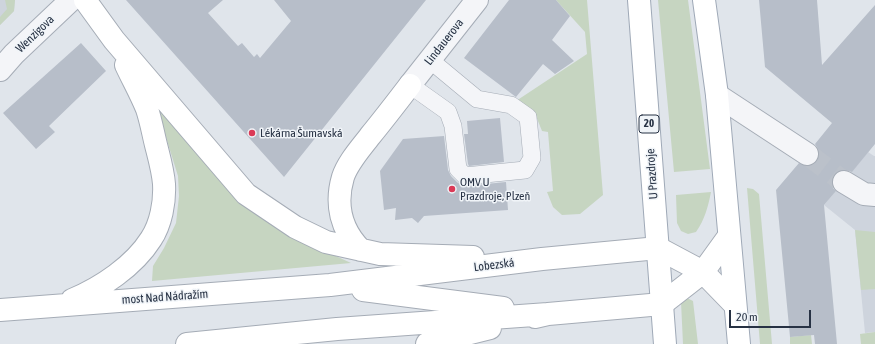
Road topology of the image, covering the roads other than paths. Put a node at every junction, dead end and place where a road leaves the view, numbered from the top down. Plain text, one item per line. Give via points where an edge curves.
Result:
1 (71, 0) edge
2 (85, 0) edge
3 (477, 0) edge
4 (639, 0) edge
5 (704, 0) edge
6 (114, 40) junction
7 (430, 60) junction
8 (0, 70) edge
9 (410, 85) junction
10 (717, 95) junction
11 (807, 154) tunnel mouth
12 (844, 182) tunnel mouth
13 (875, 196) edge
14 (729, 236) junction
15 (658, 248) junction
16 (361, 250) junction
17 (542, 259) junction
18 (703, 272) junction
19 (330, 285) junction
20 (62, 304) junction
21 (662, 304) junction
22 (735, 305) junction
23 (0, 310) edge
24 (548, 314) junction
25 (187, 344) edge
26 (427, 344) edge
27 (665, 344) edge
28 (739, 344) edge

1 - 8 street, Wenzigova
2 - 6 main road
3 - 7 street, Lindauerova
4 - 15 main road, U Prazdroje / 20
5 - 10 main road
6 - 16 main road via 246,194 294,227 326,242
6 - 20 main road via 147,110 164,183 164,198 151,239 133,260 87,293
7 - 9 street, Lindauerova
7 - 9 lane via 477,99 511,105 528,117 532,158 526,170 465,176 458,169 453,126 448,112
9 - 16 main road via 356,154 343,176 339,208 345,230
10 - 11 street
10 - 14 main road
12 - 13 street via 864,194
14 - 18 main road
14 - 22 main road
15 - 17 main road, Lobezská
15 - 18 main road
15 - 21 main road, 20
16 - 17 main road via 380,254
17 - 19 main road, Lobezská
18 - 21 main road
18 - 22 main road
19 - 20 main road, most Nad Nádražím
19 - 24 main road
20 - 23 main road, most Nad Nádražím
21 - 24 main road
21 - 27 main road, 20
22 - 28 main road
24 - 25 main road
24 - 26 main road

